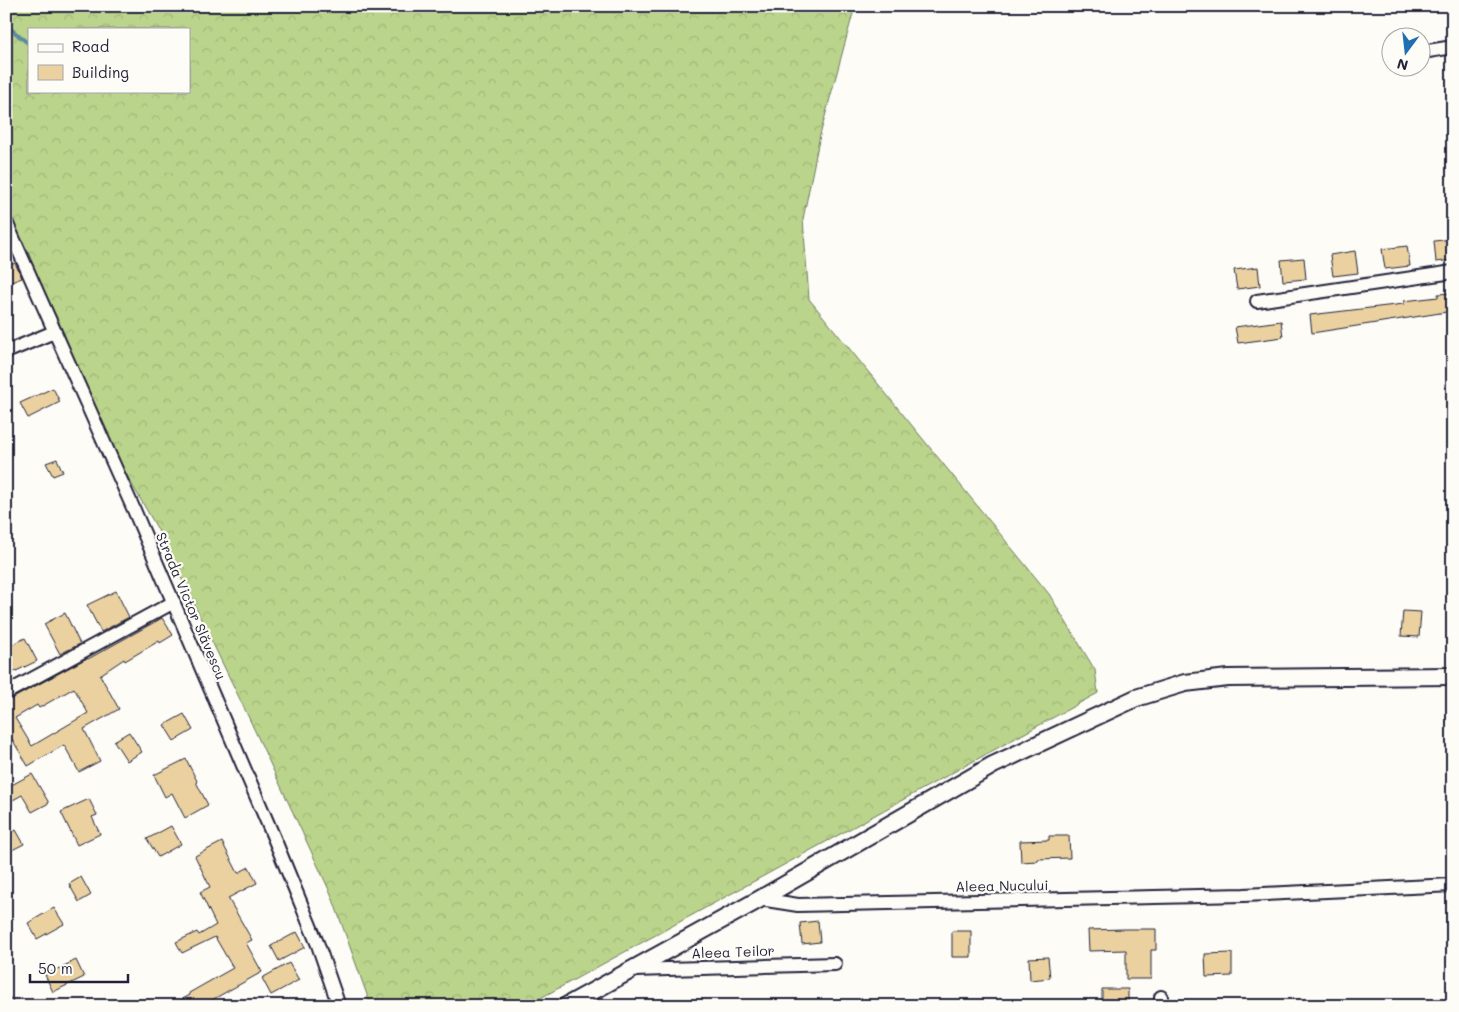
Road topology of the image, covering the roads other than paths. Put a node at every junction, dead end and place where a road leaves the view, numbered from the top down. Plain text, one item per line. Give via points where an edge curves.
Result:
1 (1453, 47) edge
2 (1432, 50) edge
3 (6, 222) edge
4 (1453, 272) edge
5 (1257, 301) dead end
6 (54, 332) junction
7 (6, 352) edge
8 (174, 602) junction
9 (1453, 676) edge
10 (6, 693) edge
11 (1453, 885) edge
12 (760, 899) junction
13 (835, 964) dead end
14 (631, 970) junction
15 (339, 1006) edge
16 (566, 1006) edge

1 - 2 street
3 - 6 street, Strada Victor Slăvescu
4 - 5 street
6 - 7 street
6 - 8 street, Strada Victor Slăvescu
8 - 10 street
8 - 15 street, Strada Victor Slăvescu via 307,918
9 - 12 main road via 1228,678 1185,683 1136,698 994,765
11 - 12 street, Aleea Nucului via 1244,895 798,905
12 - 14 main road
13 - 14 street, Aleea Teilor
14 - 16 main road

